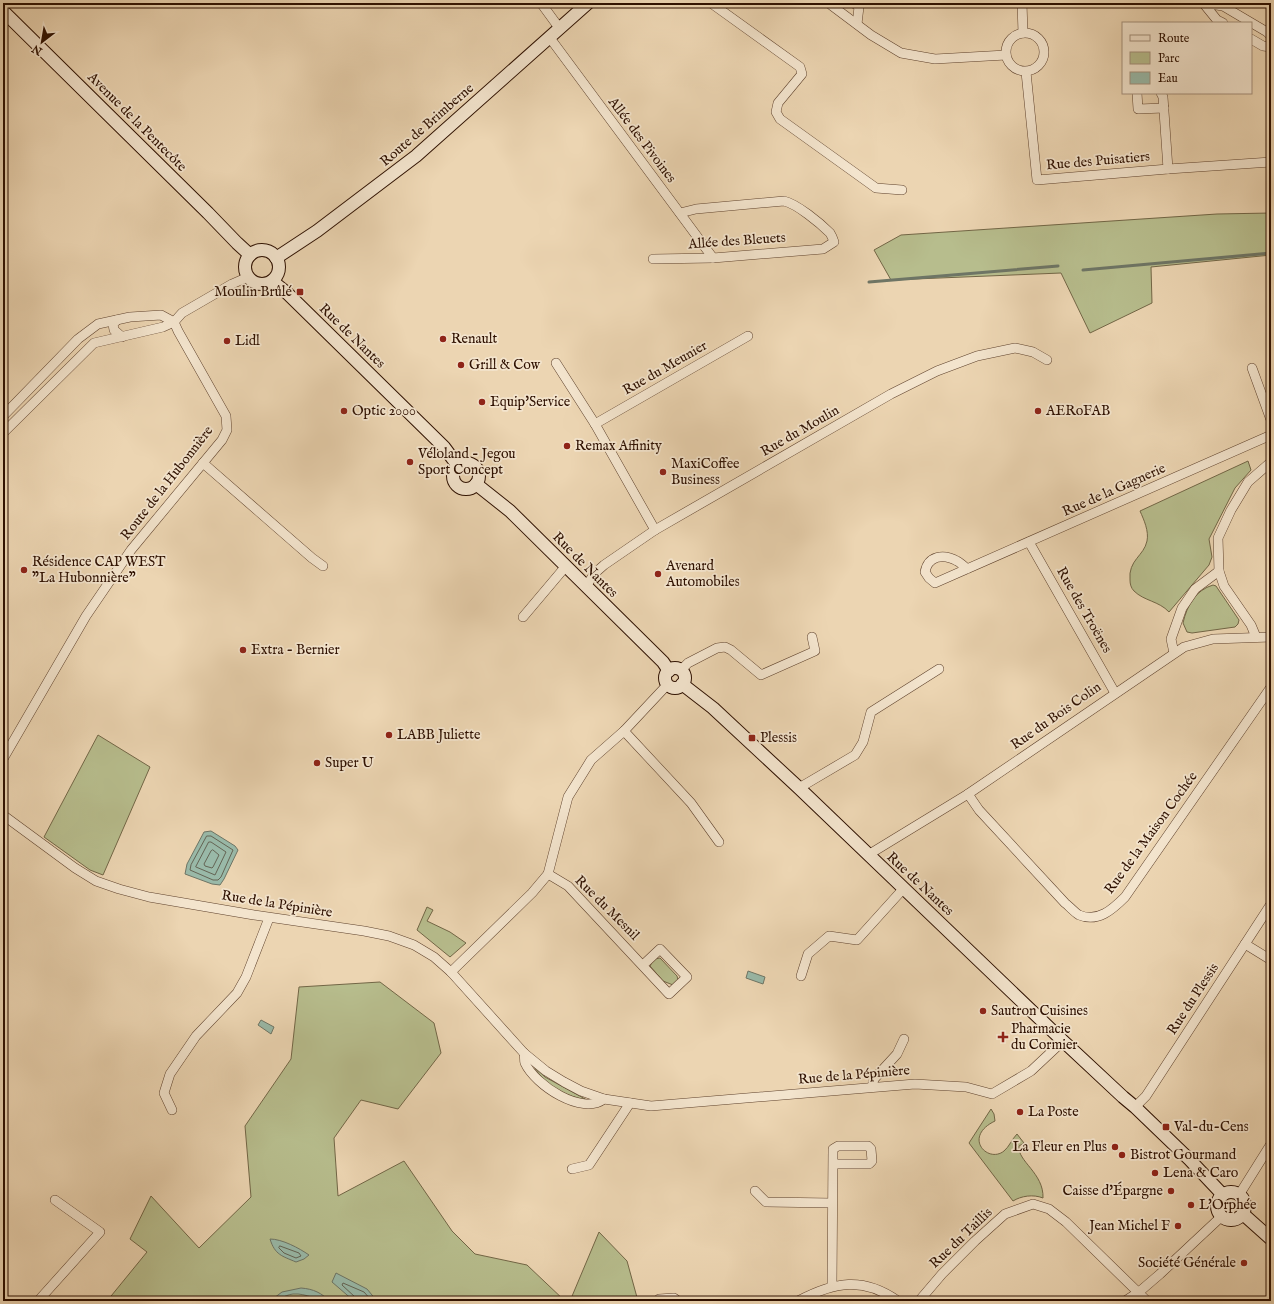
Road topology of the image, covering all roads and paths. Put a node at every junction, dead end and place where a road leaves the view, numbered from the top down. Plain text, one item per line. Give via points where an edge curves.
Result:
1 (541, 3) edge
2 (588, 3) edge
3 (711, 3) edge
4 (831, 3) edge
5 (854, 3) edge
6 (1022, 3) edge
7 (1203, 3) edge
8 (3, 11) edge
9 (1221, 22) edge
10 (1250, 22) edge
11 (1252, 23) edge
12 (857, 24) junction
13 (560, 29) junction
14 (1023, 33) junction
15 (1271, 36) edge
16 (550, 38) junction
17 (1252, 40) edge
18 (1271, 47) edge
19 (1006, 55) junction
20 (1026, 72) junction
21 (1136, 94) edge
22 (1162, 94) edge
23 (1164, 108) junction
24 (1271, 162) edge
25 (1168, 169) junction
26 (902, 190) dead end
27 (680, 213) junction
28 (250, 255) junction
29 (276, 258) junction
30 (713, 258) junction
31 (653, 259) dead end
32 (248, 277) junction
33 (272, 281) junction
34 (127, 318) junction
35 (117, 320) junction
36 (174, 322) junction
37 (125, 336) junction
38 (748, 336) dead end
39 (1047, 360) dead end
40 (556, 363) dead end
41 (1252, 368) dead end
42 (3, 416) edge
43 (1271, 420) edge
44 (595, 424) junction
45 (3, 433) edge
46 (1271, 435) edge
47 (1271, 462) edge
48 (203, 463) junction
49 (458, 466) junction
50 (476, 484) junction
51 (655, 530) junction
52 (1029, 542) junction
53 (323, 566) dead end
54 (566, 566) junction
55 (967, 569) dead end
56 (1219, 571) junction
57 (586, 586) junction
58 (523, 617) dead end
59 (812, 637) dead end
60 (1256, 637) junction
61 (1271, 637) edge
62 (1174, 653) junction
63 (939, 669) dead end
64 (681, 670) junction
65 (668, 671) junction
66 (668, 684) junction
67 (682, 684) junction
68 (1271, 687) edge
69 (1115, 692) junction
70 (624, 731) junction
71 (3, 759) edge
72 (799, 788) junction
73 (968, 794) junction
74 (3, 816) edge
75 (719, 842) dead end
76 (868, 855) junction
77 (548, 874) junction
78 (904, 888) junction
79 (1271, 904) edge
80 (269, 918) junction
81 (1245, 944) junction
82 (1271, 960) edge
83 (643, 964) junction
84 (450, 972) junction
85 (801, 976) dead end
86 (904, 1039) dead end
87 (1063, 1041) junction
88 (524, 1053) junction
89 (872, 1087) junction
90 (604, 1099) junction
91 (630, 1103) junction
92 (1135, 1107) junction
93 (172, 1110) dead end
94 (1271, 1144) edge
95 (833, 1164) dead end
96 (572, 1169) dead end
97 (755, 1191) dead end
98 (1223, 1195) junction
99 (1239, 1195) junction
100 (55, 1200) dead end
101 (832, 1203) junction
102 (1243, 1214) junction
103 (1222, 1216) junction
104 (1271, 1239) edge
105 (832, 1286) junction
106 (1139, 1292) junction
107 (659, 1299) dead end
108 (38, 1301) edge
109 (678, 1301) edge
110 (798, 1301) edge
111 (898, 1301) edge
112 (919, 1301) edge
113 (1125, 1301) edge
114 (1147, 1301) edge

1 - 13 street
2 - 13 main road, Route de Brimberne
3 - 26 street via 800,66 802,74 778,103 776,112 780,119 876,188
4 - 12 street
5 - 12 street via 859,7
6 - 14 street
7 - 9 street
7 - 10 street via 1223,6
8 - 28 main road, Avenue de la Pentecôte
11 - 15 street
12 - 19 street via 901,53 935,59
13 - 16 main road, Route de Brimberne
14 - 19 street via 1017,34 1008,43
14 - 20 street via 1029,33 1040,40 1044,51 1042,62
16 - 27 street, Allée des Pivoines
16 - 29 main road, Route de Brimberne via 416,156 317,231
17 - 18 street
19 - 20 street via 1011,65
20 - 25 street, Rue des Puisatiers via 1037,180
21 - 23 street via 1138,109
22 - 23 street
23 - 25 street
24 - 25 street, Rue des Puisatiers
27 - 30 street, Allée des Pivoines
27 - 30 street, Allée des Bleuets via 696,209 790,202 831,235 834,242 823,249
28 - 29 main road via 264,250
28 - 32 main road via 245,268
29 - 33 main road via 279,262 278,273
30 - 31 street, Allée des Bleuets
32 - 33 main road via 257,283
32 - 36 street via 182,313
33 - 49 main road, Rue de Nantes via 444,447
34 - 35 street
34 - 36 street via 161,315
34 - 37 street via 133,327 132,332
35 - 37 street via 113,324 114,330
35 - 42 street via 98,324 78,339
36 - 37 street
36 - 48 street, Route de la Hubonnière via 226,416 227,430
37 - 45 street via 94,343
38 - 44 street, Rue du Meunier
39 - 51 street, Rue du Moulin via 1033,352 1014,348 977,356 937,371 891,394
40 - 44 street
41 - 43 street
44 - 51 street
46 - 52 street, Rue de la Gagnerie
47 - 56 street via 1248,482 1231,510 1218,538
48 - 53 street
48 - 71 street, Route de la Hubonnière via 131,550 86,616
49 - 50 main road via 465,464 476,469 479,477
49 - 50 main road via 453,476 455,483 465,489
50 - 54 main road, Rue de Nantes via 510,511
51 - 57 street, Rue du Moulin via 604,565
52 - 55 street, Rue de la Gagnerie
52 - 69 street, Rue des Troënes
54 - 57 main road, Rue de Nantes
54 - 58 street
56 - 60 street via 1224,586
56 - 62 street via 1195,589 1182,608 1171,639
57 - 65 main road, Rue de Nantes via 663,662
59 - 64 street via 815,651 761,675 725,647 717,648 688,663
60 - 61 street, Rue du Bois Colin
60 - 62 street, Rue du Bois Colin via 1213,639 1184,647
62 - 69 street, Rue du Bois Colin
63 - 72 street via 871,712 864,742 855,754
64 - 65 main road via 676,668
64 - 67 main road via 685,679
65 - 66 main road
66 - 67 main road via 674,688
66 - 70 street
67 - 72 main road, Rue de Nantes via 713,708
68 - 73 street, Rue de la Maison Cochée via 1126,896 1113,909 1102,915 1090,918 1078,914 979,810
69 - 73 street, Rue du Bois Colin
70 - 75 street via 691,803
70 - 77 street via 591,760 568,797
72 - 76 main road, Rue de Nantes
73 - 76 street, Rue du Bois Colin
74 - 80 street, Rue de la Pépinière via 96,881 149,896
76 - 78 main road, Rue de Nantes
77 - 83 street, Rue du Mesnil via 568,886
77 - 84 street via 532,893
78 - 85 street via 857,940 829,936 808,954
78 - 87 main road, Rue de Nantes
79 - 81 street, Rue du Plessis
80 - 84 street, Rue de la Pépinière via 389,936 414,945 434,957
80 - 93 street via 237,993 196,1036 170,1074 164,1093
81 - 82 street
81 - 92 street, Rue du Plessis via 1146,1096
83 - 83 street, Rue du Mesnil via 660,949 687,977 670,994
84 - 88 street, Rue de la Pépinière
86 - 89 street via 897,1054 874,1079
87 - 89 street, Rue de la Pépinière via 1031,1071 992,1094 966,1087 915,1084
87 - 92 main road, Rue de Nantes
88 - 90 street, Rue de la Pépinière via 564,1082
88 - 90 street, Rue de la Pépinière via 525,1062 547,1088 568,1100 584,1104 598,1104
89 - 91 street, Rue de la Pépinière via 650,1106
90 - 91 street, Rue de la Pépinière
91 - 96 street via 589,1165
92 - 98 main road, Rue de Nantes
94 - 99 street
95 - 101 street
97 - 101 street via 766,1202
98 - 99 main road via 1231,1192
98 - 103 main road via 1218,1208
99 - 102 main road via 1245,1206
100 - 108 street via 100,1232
101 - 105 street
102 - 103 main road via 1230,1220
102 - 104 main road
103 - 106 street
105 - 110 street
105 - 111 street via 865,1286 890,1295
106 - 112 street, Rue du Taillis via 1066,1222 1049,1209 1033,1204 1005,1214
106 - 113 street
106 - 114 street, Rue du Taillis
107 - 109 street via 674,1298

